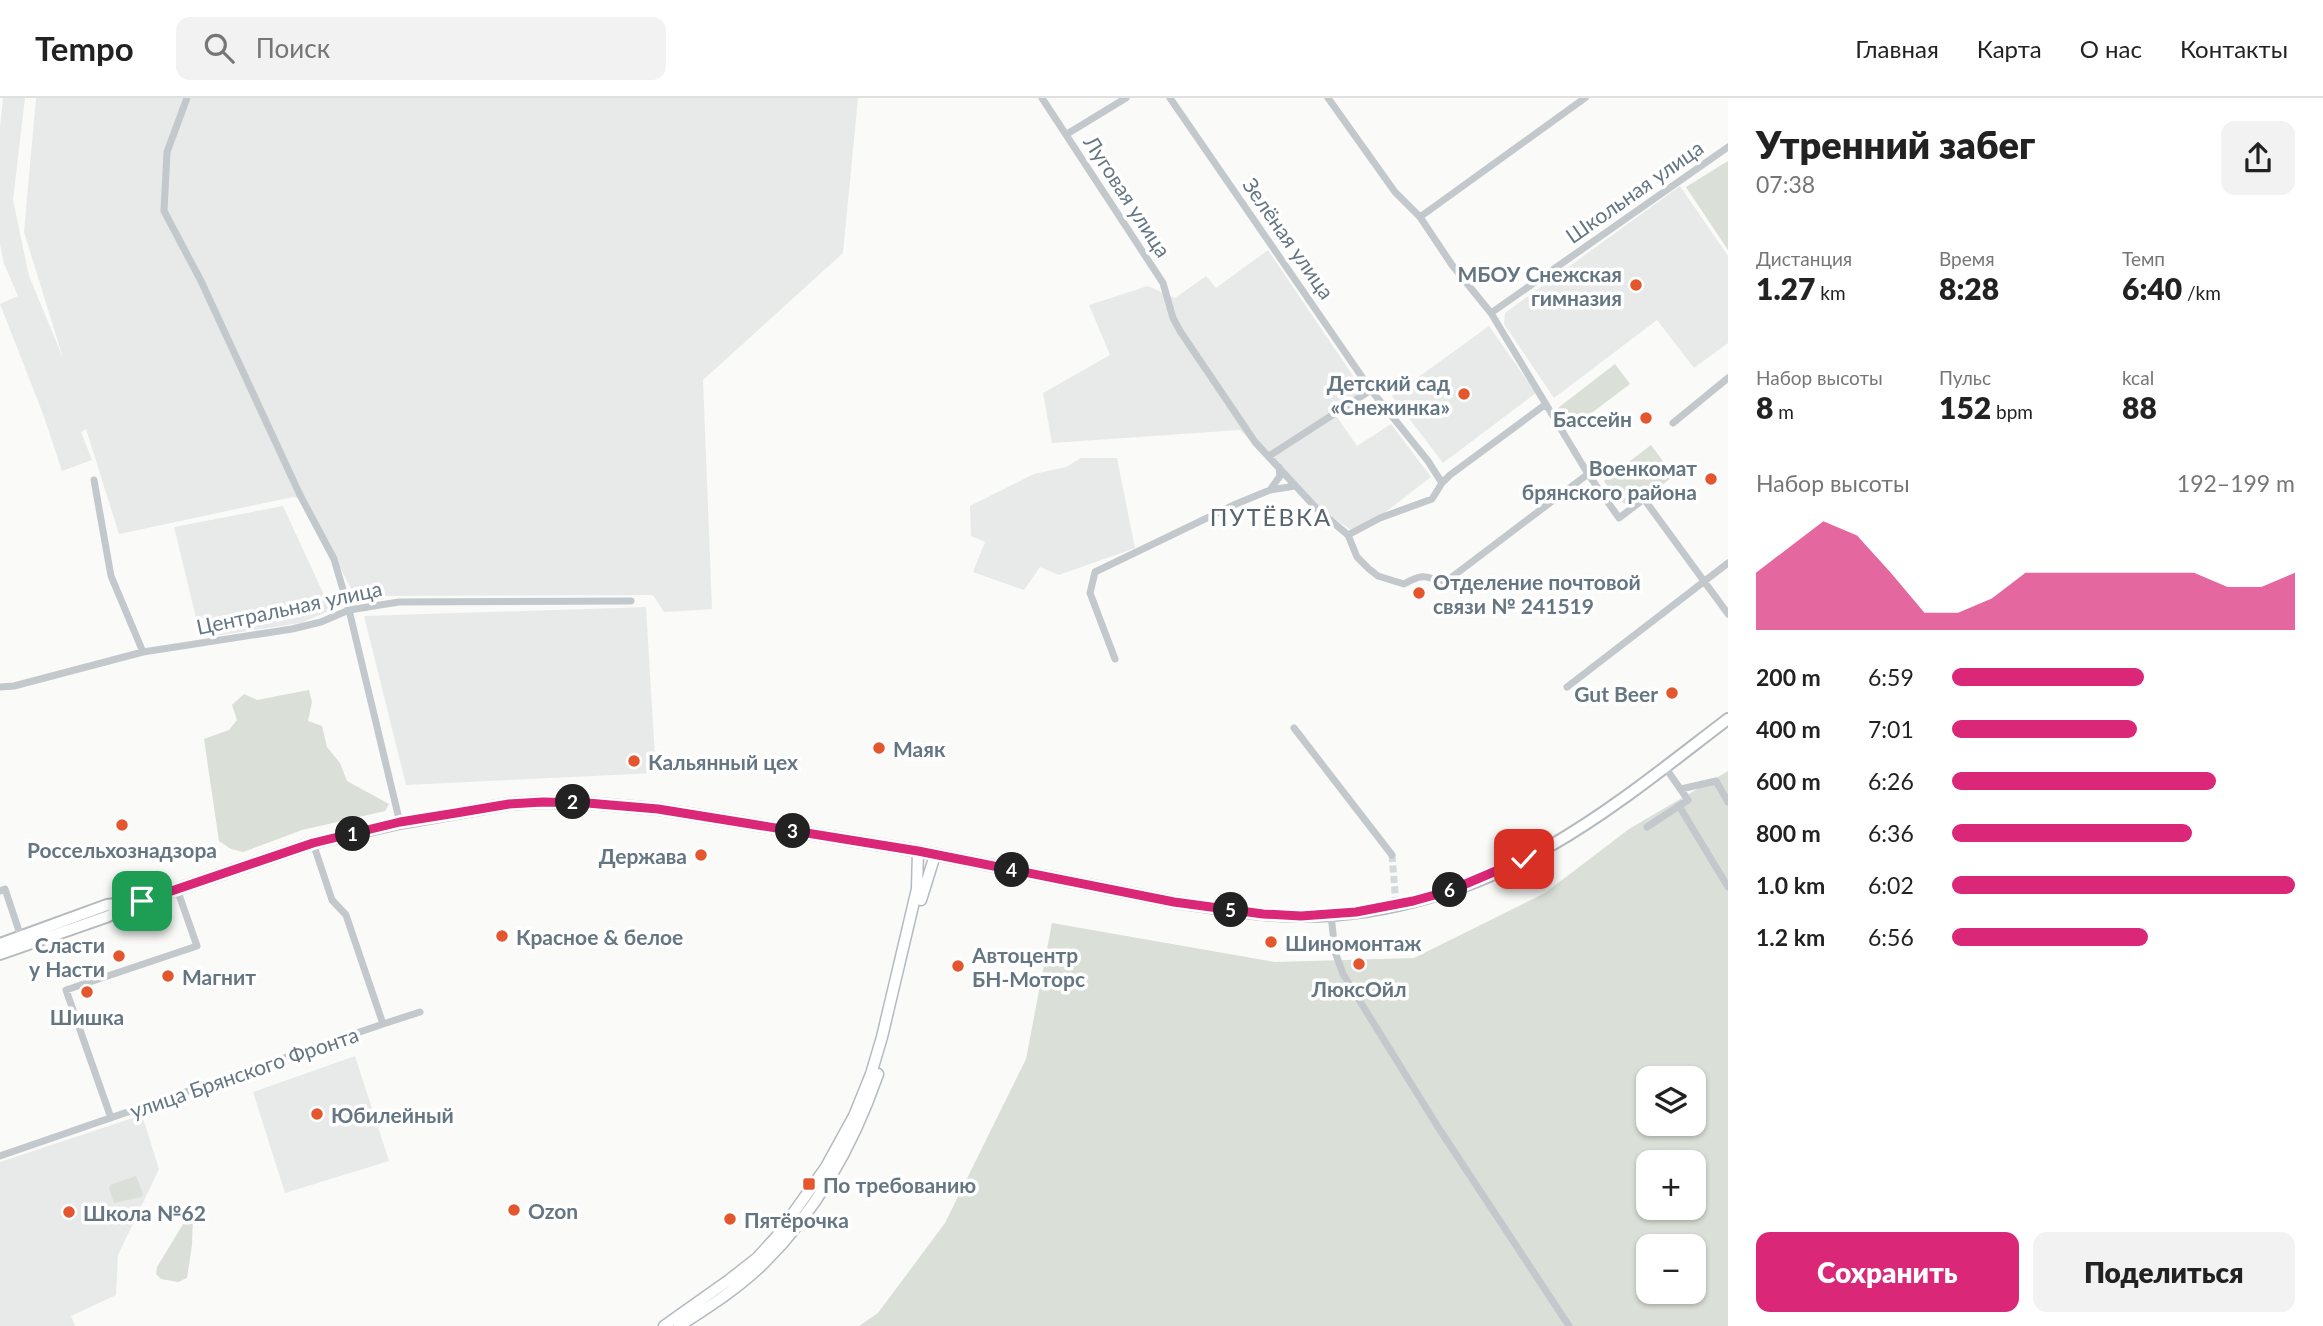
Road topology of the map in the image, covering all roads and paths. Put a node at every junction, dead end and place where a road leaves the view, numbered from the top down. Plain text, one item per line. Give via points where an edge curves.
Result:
1 (187, 98) edge
2 (1042, 98) edge
3 (1126, 98) edge
4 (1170, 98) edge
5 (1328, 98) edge
6 (1585, 98) edge
7 (1067, 134) junction
8 (1728, 147) edge
9 (1420, 217) junction
10 (1491, 313) junction
11 (1728, 378) edge
12 (1371, 390) junction
13 (1546, 404) junction
14 (1673, 423) dead end
15 (1269, 456) junction
16 (1279, 467) junction
17 (1588, 474) junction
18 (94, 480) dead end
19 (1442, 483) junction
20 (1295, 486) junction
21 (1270, 490) junction
22 (1348, 535) junction
23 (1728, 564) edge
24 (1704, 582) junction
25 (631, 601) dead end
26 (349, 610) junction
27 (1728, 614) edge
28 (143, 652) junction
29 (1115, 659) dead end
30 (0, 687) edge
31 (1567, 687) dead end
32 (1728, 719) edge
33 (1294, 728) dead end
34 (1665, 767) junction
35 (1681, 789) junction
36 (1728, 802) edge
37 (1679, 806) junction
38 (400, 822) junction
39 (1647, 827) dead end
40 (313, 843) junction
41 (918, 851) junction
42 (935, 855) junction
43 (1391, 855) tunnel mouth
44 (1728, 887) edge
45 (177, 889) junction
46 (3, 890) edge
47 (1331, 915) junction
48 (23, 941) junction
49 (0, 944) edge
50 (0, 954) edge
51 (420, 1012) dead end
52 (383, 1024) junction
53 (111, 1118) junction
54 (0, 1156) edge
55 (663, 1326) edge
56 (679, 1326) edge
57 (1569, 1326) edge

1 - 26 street via 167,152 164,211 334,559
2 - 7 street, Луговая улица
3 - 7 street
4 - 12 street, Зелёная улица
5 - 9 street via 1395,192
6 - 9 street
7 - 15 street, Луговая улица via 1163,283 1173,318
8 - 10 street, Школьная улица
9 - 10 street
10 - 13 street
11 - 14 street
12 - 15 street
12 - 19 street, Зелёная улица
13 - 17 street
13 - 19 street
15 - 16 street, Луговая улица
16 - 20 street, Луговая улица
16 - 21 street via 1280,476
17 - 22 street, Луговая улица via 1440,583 1425,575 1404,584 1378,576 1352,549
17 - 24 street via 1619,518 1644,499
18 - 28 street via 111,576
19 - 22 street via 1432,499
20 - 21 street
20 - 22 street, Луговая улица
21 - 29 street via 1095,572 1090,593
23 - 24 street
24 - 27 street
24 - 31 street
25 - 26 street, Центральная улица via 398,602
26 - 28 street, Центральная улица via 292,629
26 - 38 street
28 - 30 street, Центральная улица
32 - 34 main road
33 - 43 street
34 - 35 street
34 - 47 main road via 1550,847 1490,875 1413,901
35 - 36 street via 1716,781
35 - 37 street via 1688,800
37 - 39 street
37 - 44 street
38 - 40 main road
38 - 41 main road via 509,804 587,803 658,809
40 - 45 main road
40 - 52 street, улица Брянского Фронта via 332,900 346,915
41 - 42 main road
41 - 55 main road via 917,889 882,1037 848,1126 806,1197 764,1250
42 - 47 main road via 1174,902 1263,914
42 - 56 main road via 878,1074 834,1172 763,1264
45 - 48 main road via 106,917
45 - 53 street via 197,946 66,990
46 - 48 street
47 - 57 street via 1343,974
48 - 49 main road
48 - 50 main road
51 - 52 street
52 - 53 street, улица Брянского Фронта
53 - 54 street, улица Брянского Фронта

